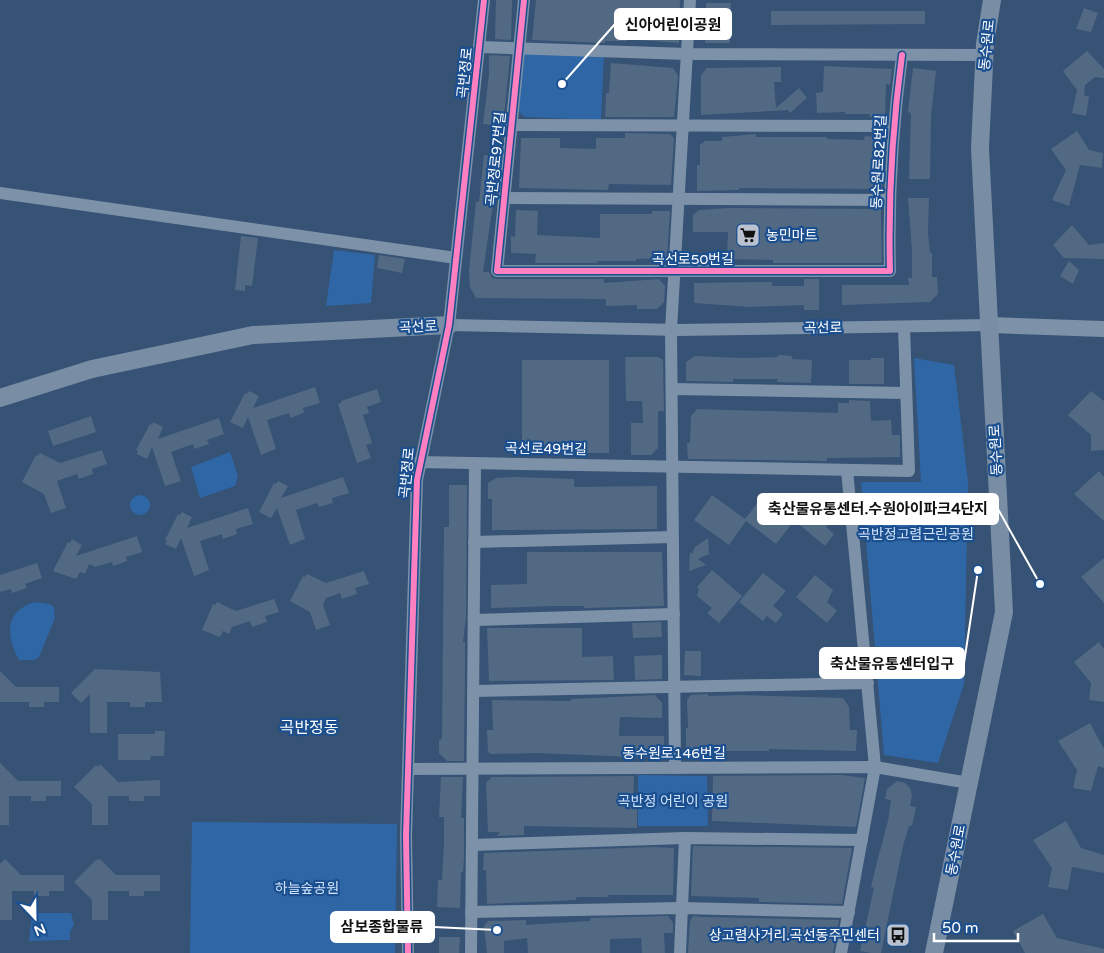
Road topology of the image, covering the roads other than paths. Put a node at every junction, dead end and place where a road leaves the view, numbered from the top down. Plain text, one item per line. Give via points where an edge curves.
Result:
1 (484, 0) edge
2 (524, 0) edge
3 (690, 0) edge
4 (992, 0) edge
5 (480, 47) junction
6 (519, 50) junction
7 (687, 54) junction
8 (902, 55) junction
9 (985, 55) junction
10 (512, 126) junction
11 (683, 126) junction
12 (893, 126) junction
13 (0, 193) edge
14 (504, 198) junction
15 (679, 199) junction
16 (888, 200) junction
17 (456, 258) junction
18 (497, 271) joint
19 (675, 271) junction
20 (890, 271) joint
21 (449, 325) junction
22 (990, 326) junction
23 (904, 327) junction
24 (1104, 329) edge
25 (671, 330) junction
26 (672, 389) junction
27 (906, 393) junction
28 (0, 398) edge
29 (419, 462) junction
30 (475, 463) junction
31 (672, 467) junction
32 (847, 470) junction
33 (673, 537) junction
34 (474, 542) junction
35 (674, 614) junction
36 (474, 620) junction
37 (868, 683) junction
38 (674, 687) junction
39 (473, 691) junction
40 (875, 767) junction
41 (675, 768) junction
42 (408, 769) junction
43 (472, 769) junction
44 (969, 783) junction
45 (685, 838) junction
46 (862, 840) junction
47 (472, 845) junction
48 (682, 908) junction
49 (471, 912) junction
50 (849, 912) junction
51 (408, 953) edge
52 (471, 953) edge
53 (680, 953) edge
54 (842, 953) edge
55 (934, 953) edge

1 - 5 street, 곡반정로
2 - 6 street, 곡반정로97번길
3 - 7 street, 곡선로50번길
4 - 9 main road, 동수원로
5 - 6 street
5 - 17 street, 곡반정로
6 - 7 street
6 - 10 street, 곡반정로97번길
7 - 8 street
7 - 11 street, 곡선로50번길
8 - 9 street
8 - 12 street, 동수원로82번길
9 - 22 main road, 동수원로 via 980,148
10 - 11 street
10 - 14 street, 곡반정로97번길
11 - 12 street
11 - 15 street, 곡선로50번길
12 - 16 street, 동수원로82번길
13 - 17 street
14 - 15 street
14 - 18 street, 곡반정로97번길
15 - 16 street
15 - 19 street, 곡선로50번길
16 - 20 street, 동수원로82번길
17 - 21 street, 곡반정로
18 - 19 street, 곡선로50번길
19 - 20 street, 곡선로50번길
19 - 25 street, 곡선로50번길
21 - 25 street, 곡선로
21 - 28 main road, 곡선로 via 253,335 92,369
21 - 29 street, 곡반정로
22 - 23 street, 곡선로
22 - 24 street, 곡선로
22 - 44 main road, 동수원로 via 1004,612
23 - 25 street, 곡선로
23 - 27 street
25 - 26 street
26 - 27 street
26 - 31 street
27 - 32 street, 곡선로49번길 via 908,471
29 - 30 street, 곡선로49번길
29 - 42 street, 곡반정로
30 - 31 street, 곡선로49번길
30 - 34 street
31 - 32 street, 곡선로49번길
31 - 33 street
32 - 37 street
33 - 34 street
33 - 35 street
34 - 36 street
35 - 36 street
35 - 38 street
36 - 39 street
37 - 38 street
37 - 40 street
38 - 39 street
38 - 41 street
39 - 43 street
40 - 41 street, 동수원로146번길
40 - 44 street, 동수원로146번길
40 - 46 street
41 - 43 street, 동수원로146번길
42 - 43 street, 동수원로146번길
42 - 51 street, 곡반정로
43 - 47 street
44 - 55 main road, 동수원로
45 - 46 street
45 - 47 street
45 - 48 street
46 - 50 street
47 - 49 street
48 - 49 street
48 - 50 street
48 - 53 street
49 - 52 street
50 - 54 street

